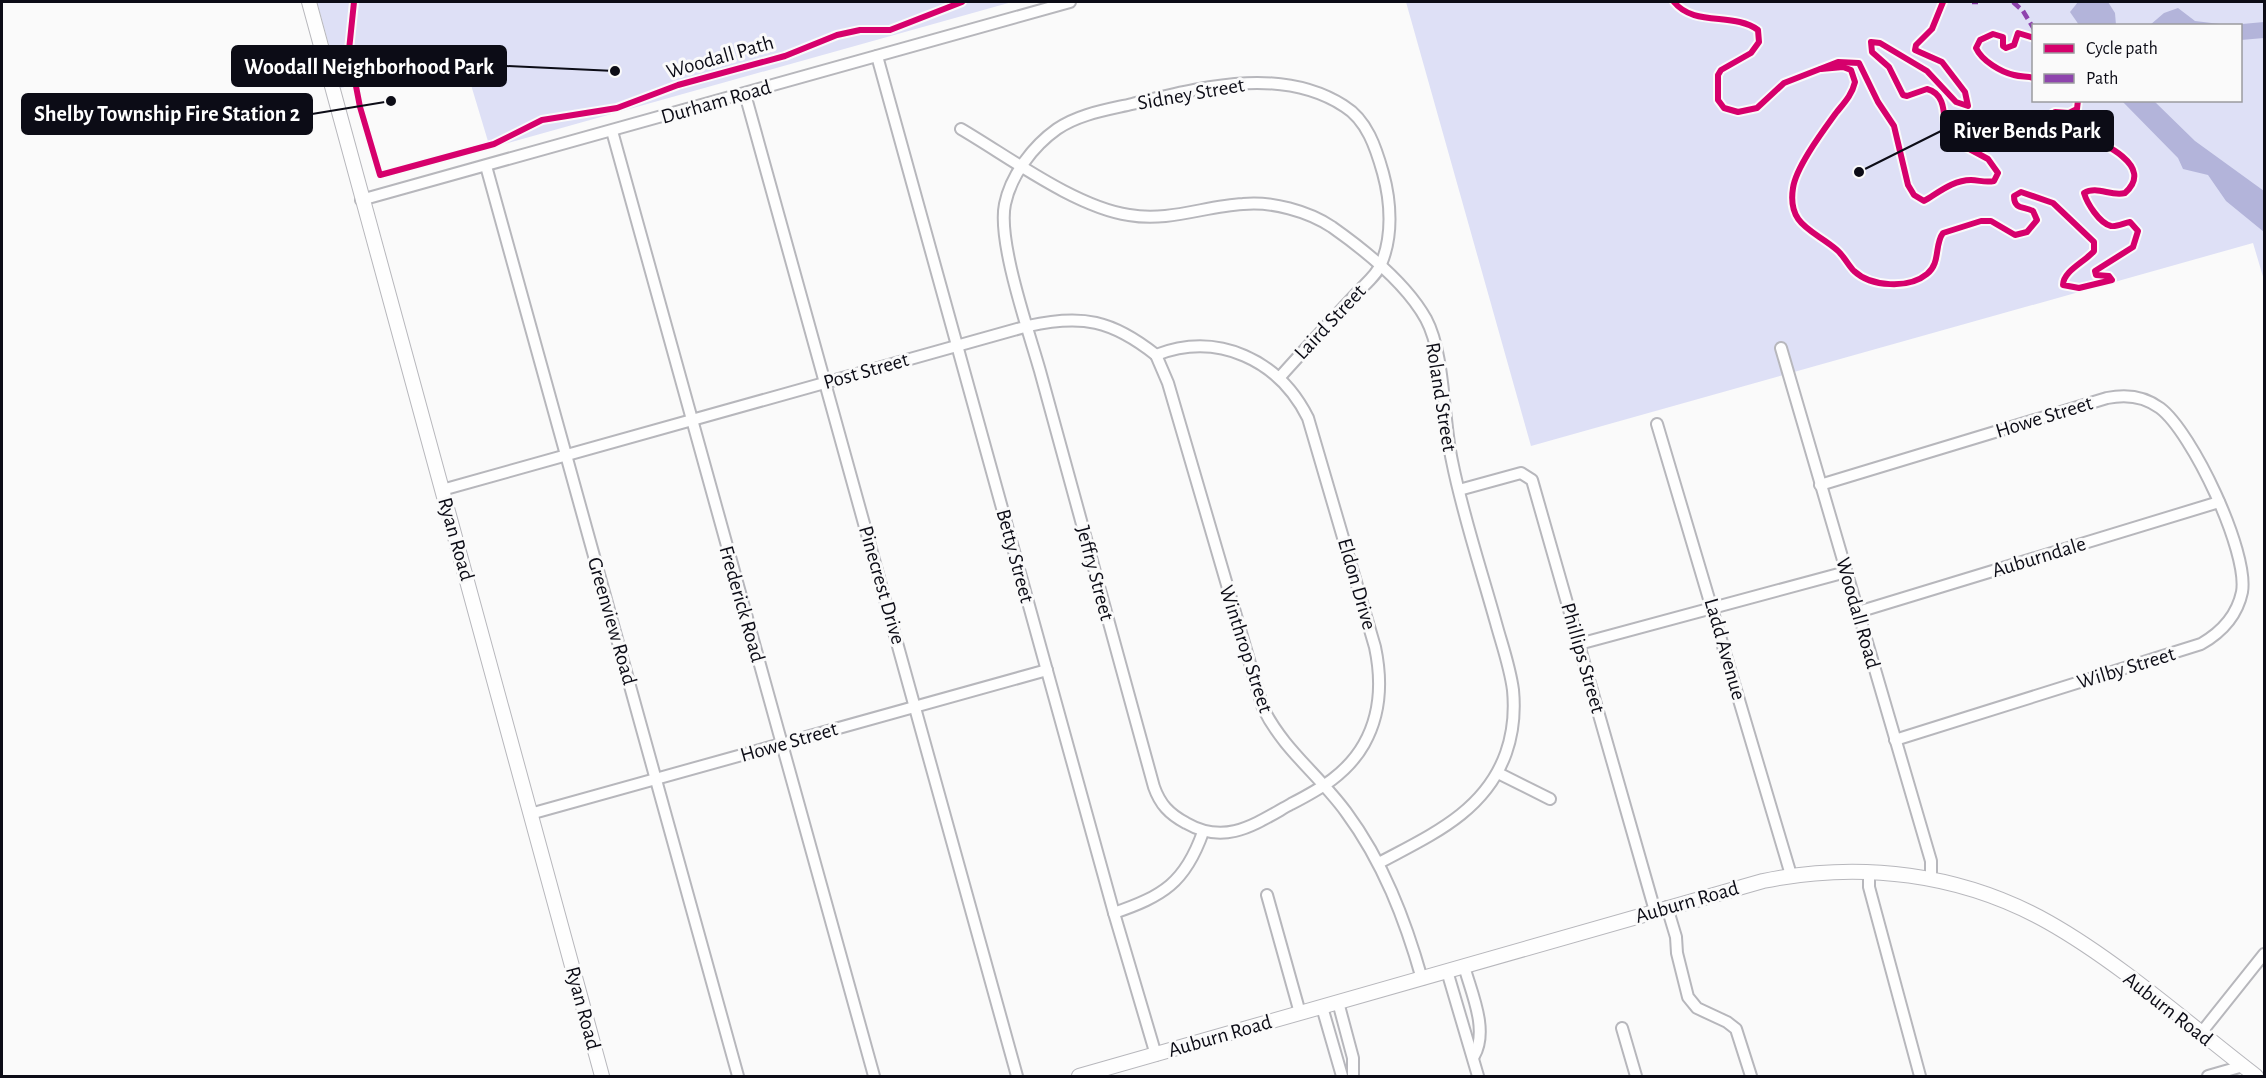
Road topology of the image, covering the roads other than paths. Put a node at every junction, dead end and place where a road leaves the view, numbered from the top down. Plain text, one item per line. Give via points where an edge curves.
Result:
1 (309, 2) edge
2 (1070, 2) edge
3 (877, 56) junction
4 (745, 94) junction
5 (961, 129) dead end
6 (612, 131) junction
7 (1022, 165) junction
8 (486, 166) junction
9 (361, 200) junction
10 (1381, 267) junction
11 (1028, 326) junction
12 (957, 345) junction
13 (1781, 348) dead end
14 (1156, 355) junction
15 (1280, 377) junction
16 (825, 382) junction
17 (691, 420) junction
18 (1657, 424) dead end
19 (566, 455) junction
20 (1820, 485) junction
21 (442, 490) junction
22 (1459, 490) junction
23 (2219, 502) junction
24 (1846, 572) junction
25 (1713, 607) junction
26 (1858, 612) junction
27 (1579, 644) junction
28 (1047, 670) junction
29 (915, 706) junction
30 (1896, 740) junction
31 (781, 744) junction
32 (1498, 773) junction
33 (656, 779) junction
34 (1325, 785) junction
35 (1550, 799) dead end
36 (530, 814) junction
37 (1203, 832) junction
38 (1379, 863) junction
39 (1869, 872) junction
40 (1791, 875) junction
41 (1931, 878) junction
42 (1267, 895) dead end
43 (1661, 909) junction
44 (1114, 913) junction
45 (2265, 954) edge
46 (1464, 966) junction
47 (1447, 971) junction
48 (1422, 979) junction
49 (1338, 1002) junction
50 (1322, 1007) junction
51 (1300, 1013) junction
52 (1622, 1028) dead end
53 (2200, 1033) junction
54 (1156, 1055) junction
55 (1474, 1056) junction
56 (2243, 1066) junction
57 (602, 1077) edge
58 (738, 1077) edge
59 (874, 1077) edge
60 (1017, 1077) edge
61 (1079, 1077) edge
62 (1342, 1077) edge
63 (1353, 1077) edge
64 (1478, 1077) edge
65 (1636, 1077) edge
66 (1751, 1077) edge
67 (1920, 1077) edge
68 (2208, 1077) edge
69 (2256, 1077) edge

1 - 9 main road, Ryan Road
2 - 3 street, Durham Road
3 - 4 street, Durham Road
3 - 12 street, Betty Street
4 - 6 street, Durham Road
4 - 16 street, Pinecrest Drive
5 - 7 street, Roland Street
6 - 8 street, Durham Road
6 - 17 street, Frederick Road
7 - 10 street, Roland Street via 1094,206 1133,216 1179,216 1242,204 1284,208 1329,225
7 - 10 street, Sidney Street via 1056,130 1087,115 1232,84 1302,89 1346,107 1362,123 1373,144 1389,208
7 - 11 street, Jeffry Street via 1010,189 1004,224 1006,247
8 - 9 street, Durham Road
8 - 19 street, Greenview Road
9 - 21 main road, Ryan Road
10 - 15 street, Laird Street
10 - 22 street, Roland Street via 1428,322
11 - 12 street, Post Street
11 - 14 street, Post Street via 1054,320 1085,320 1123,334
11 - 37 street, Jeffry Street via 1154,786 1168,812
12 - 16 street, Post Street
12 - 28 street, Betty Street
13 - 20 street, Woodall Road
14 - 15 street via 1216,346 1247,356
14 - 34 street, Winthrop Street via 1168,383 1263,708 1285,746
15 - 34 street, Eldon Drive via 1302,406 1314,434 1379,665 1379,695 1365,741 1346,768
16 - 17 street, Post Street
16 - 29 street, Pinecrest Drive
17 - 19 street, Post Street
17 - 31 street, Frederick Road
18 - 25 street, Ladd Avenue
19 - 21 street, Post Street
19 - 33 street, Greenview Road
20 - 23 street, Howe Street via 2118,396 2145,399 2166,413 2189,444
20 - 24 street, Woodall Road
21 - 36 main road, Ryan Road
22 - 27 street, Phillips Street via 1521,473 1532,480
22 - 32 street, Roland Street via 1513,691 1512,730
23 - 26 street, Auburndale
23 - 30 street, Wilby Street via 2233,537 2243,580 2236,610 2212,639
24 - 25 street
24 - 26 street, Woodall Road
25 - 27 street
25 - 40 street, Ladd Avenue
26 - 30 street, Woodall Road
27 - 43 street, Phillips Street
28 - 29 street, Howe Street
28 - 44 street, Betty Street
29 - 31 street, Howe Street
29 - 60 street, Pinecrest Drive
30 - 41 street, Woodall Road via 1931,861
31 - 33 street, Howe Street
31 - 59 street, Frederick Road
32 - 35 street
32 - 38 street, Roland Street via 1480,799 1454,821
33 - 36 street, Howe Street
33 - 58 street, Greenview Road
34 - 37 street via 1246,828 1218,834
34 - 38 street, Winthrop Street
36 - 57 main road, Ryan Road
37 - 44 street via 1189,863 1164,892
38 - 48 street, Winthrop Street via 1402,914
39 - 40 main road, Auburn Road
39 - 41 main road, Auburn Road
39 - 67 street via 1869,887
40 - 43 main road, Auburn Road
41 - 53 main road, Auburn Road via 1986,895 2048,922
42 - 51 street
43 - 46 main road, Auburn Road
43 - 66 street, Phillips Street via 1676,937 1688,997 1698,1008 1736,1029
44 - 54 street, Betty Street
45 - 53 street
46 - 47 main road, Auburn Road
46 - 55 street via 1480,1031
47 - 48 main road, Auburn Road
47 - 55 street
48 - 49 main road, Auburn Road
49 - 50 main road, Auburn Road
49 - 63 street via 1353,1058
50 - 51 main road, Auburn Road
50 - 62 street
51 - 54 main road, Auburn Road
52 - 65 street
53 - 56 main road, Auburn Road
54 - 61 main road, Auburn Road
55 - 64 street
56 - 68 street
56 - 69 main road, Auburn Road

